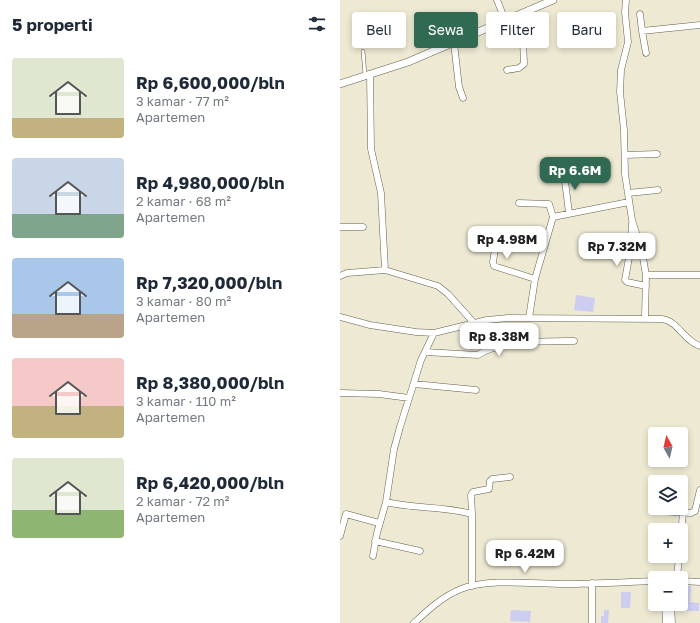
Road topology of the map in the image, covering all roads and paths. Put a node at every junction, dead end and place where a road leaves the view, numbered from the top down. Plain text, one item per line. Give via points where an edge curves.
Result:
1 (497, 0) edge
2 (553, 0) edge
3 (626, 0) edge
4 (502, 12) edge
5 (525, 12) edge
6 (640, 14) dead end
7 (700, 25) edge
8 (642, 31) junction
9 (442, 48) edge
10 (455, 48) edge
11 (523, 48) edge
12 (363, 51) dead end
13 (646, 53) dead end
14 (507, 70) dead end
15 (367, 75) junction
16 (340, 84) edge
17 (463, 98) dead end
18 (657, 154) dead end
19 (625, 155) junction
20 (564, 173) dead end
21 (658, 190) dead end
22 (628, 193) junction
23 (629, 202) junction
24 (519, 203) dead end
25 (569, 213) junction
26 (553, 217) junction
27 (632, 220) junction
28 (340, 223) edge
29 (347, 227) junction
30 (340, 228) edge
31 (363, 228) dead end
32 (498, 230) dead end
33 (385, 270) junction
34 (646, 275) junction
35 (700, 275) edge
36 (340, 276) edge
37 (535, 279) junction
38 (646, 286) junction
39 (645, 317) junction
40 (340, 318) edge
41 (529, 318) junction
42 (474, 323) junction
43 (434, 333) junction
44 (574, 341) dead end
45 (700, 346) edge
46 (425, 352) junction
47 (414, 384) junction
48 (476, 390) dead end
49 (340, 393) edge
50 (409, 398) junction
51 (510, 478) dead end
52 (700, 490) edge
53 (386, 502) junction
54 (688, 512) edge
55 (472, 514) junction
56 (380, 523) junction
57 (340, 536) edge
58 (376, 541) junction
59 (420, 551) dead end
60 (373, 556) dead end
61 (648, 581) edge
62 (688, 581) edge
63 (700, 582) edge
64 (592, 583) junction
65 (472, 586) junction
66 (665, 611) edge
67 (671, 611) edge
68 (414, 623) edge
69 (592, 623) edge
70 (666, 623) edge
71 (672, 623) edge

1 - 4 street
2 - 5 street
3 - 19 street via 628,42 621,70 620,92
6 - 8 street
7 - 8 street
8 - 13 street
9 - 15 street
10 - 17 street via 459,87
11 - 14 street via 524,64 520,68
12 - 15 lane
15 - 16 street
15 - 33 street via 371,149 381,193
18 - 19 street
19 - 22 street
20 - 25 street
21 - 22 street
22 - 23 street
23 - 25 street
23 - 27 street
24 - 26 street via 549,204
25 - 26 street
26 - 37 street
27 - 34 street
27 - 38 street via 630,252 624,276 627,282
28 - 29 street
29 - 30 street
29 - 31 street
32 - 37 street via 494,266
33 - 36 street via 347,273
33 - 42 street via 438,286
34 - 35 street
34 - 38 street
37 - 41 street
38 - 39 street
39 - 41 street via 598,320
39 - 45 street via 668,320 689,340
40 - 43 street via 370,325
41 - 42 street
42 - 43 street
43 - 46 street
44 - 46 street via 524,342 484,350 478,355
46 - 47 street
47 - 48 street
47 - 50 street
49 - 50 street
50 - 53 street via 394,449
51 - 55 street via 492,479 489,489 473,492
52 - 54 street via 695,511
53 - 55 street
53 - 56 street
55 - 65 street
56 - 57 street via 346,514
56 - 58 street
58 - 59 street
58 - 60 street
61 - 64 street
62 - 63 street
64 - 65 street via 503,583
64 - 69 street
65 - 68 street via 451,594
66 - 70 street
67 - 71 street

